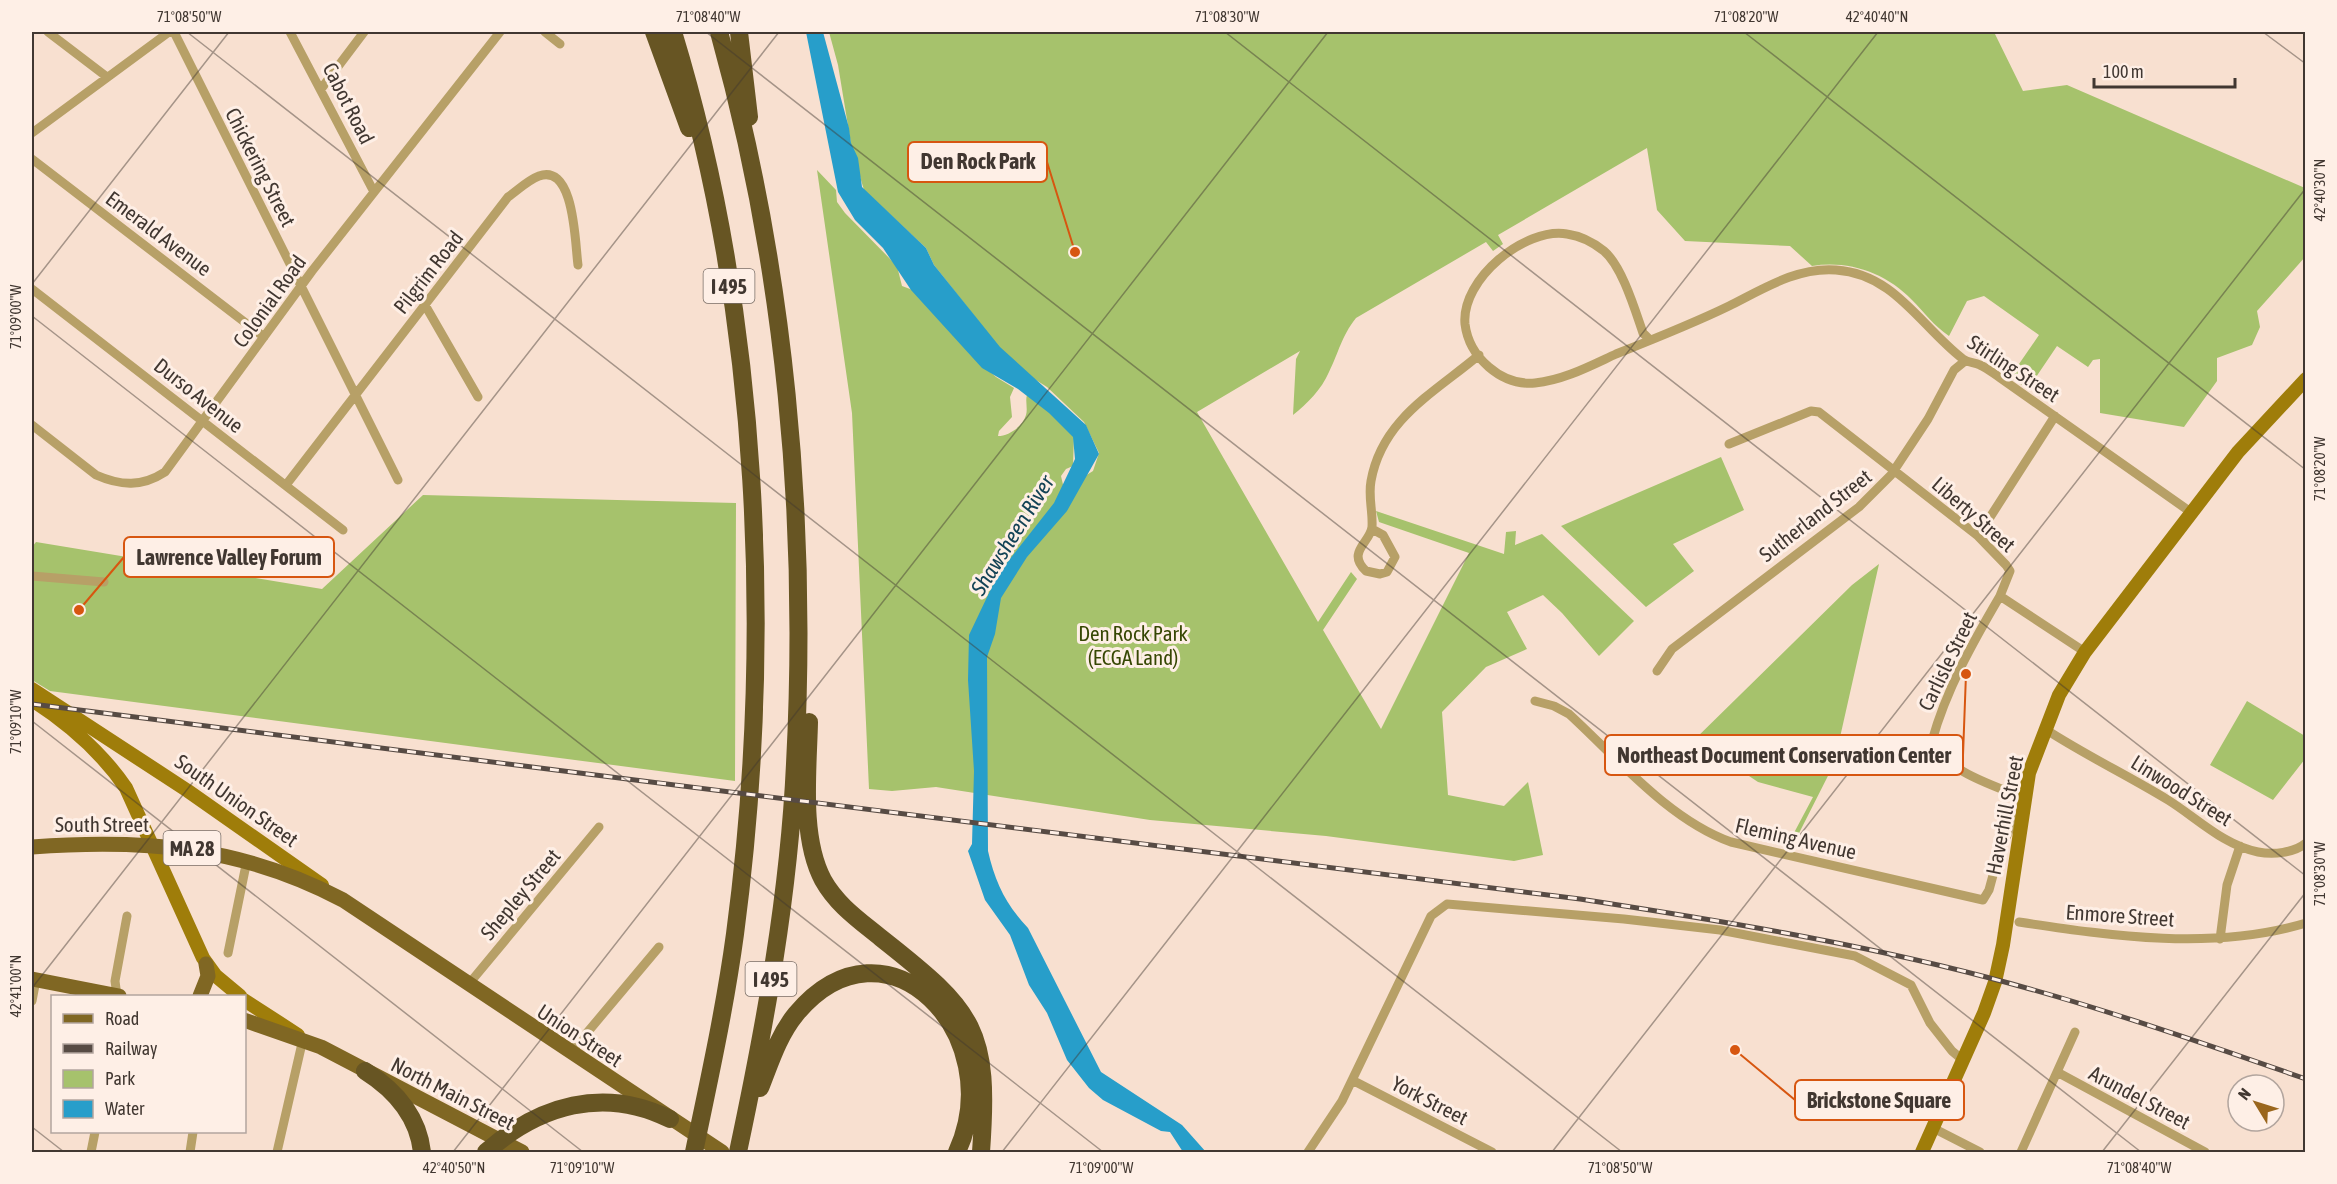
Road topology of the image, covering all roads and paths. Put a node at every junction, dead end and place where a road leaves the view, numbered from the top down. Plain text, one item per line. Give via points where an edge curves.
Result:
1 (48, 32) edge
2 (169, 32) edge
3 (174, 32) edge
4 (290, 32) edge
5 (364, 32) edge
6 (500, 32) edge
7 (545, 32) edge
8 (654, 32) edge
9 (674, 32) edge
10 (718, 32) edge
11 (739, 32) edge
12 (560, 44) dead end
13 (107, 77) junction
14 (321, 89) junction
15 (32, 133) edge
16 (747, 145) junction
17 (32, 159) edge
18 (708, 169) junction
19 (374, 192) junction
20 (578, 265) dead end
21 (301, 286) junction
22 (32, 289) edge
23 (425, 305) junction
24 (264, 338) junction
25 (1650, 340) junction
26 (1479, 355) junction
27 (1965, 361) junction
28 (2306, 379) edge
29 (356, 395) junction
30 (477, 397) dead end
31 (2055, 416) junction
32 (203, 421) junction
33 (32, 425) edge
34 (1728, 444) dead end
35 (1894, 470) junction
36 (398, 480) dead end
37 (286, 485) junction
38 (2192, 513) junction
39 (1372, 529) junction
40 (343, 530) dead end
41 (1978, 536) junction
42 (32, 576) edge
43 (104, 582) dead end
44 (2000, 596) junction
45 (2085, 652) junction
46 (1657, 672) dead end
47 (32, 689) edge
48 (32, 700) edge
49 (1535, 701) dead end
50 (57, 711) junction
51 (2045, 729) junction
52 (802, 767) junction
53 (2024, 798) junction
54 (599, 827) dead end
55 (2306, 843) edge
56 (2240, 846) junction
57 (32, 847) edge
58 (247, 860) junction
59 (343, 900) junction
60 (127, 916) dead end
61 (2019, 922) dead end
62 (2306, 922) edge
63 (2220, 939) junction
64 (659, 947) dead end
65 (416, 950) joint
66 (228, 953) dead end
67 (206, 963) junction
68 (34, 980) edge
69 (468, 985) junction
70 (113, 995) edge
71 (118, 995) edge
72 (200, 995) edge
73 (239, 995) edge
74 (32, 1001) edge
75 (246, 1001) edge
76 (246, 1021) edge
77 (2075, 1032) dead end
78 (303, 1039) junction
79 (570, 1053) junction
80 (1964, 1061) junction
81 (365, 1071) junction
82 (2057, 1072) junction
83 (1352, 1080) junction
84 (670, 1119) junction
85 (743, 1128) junction
86 (1933, 1128) junction
87 (95, 1133) edge
88 (193, 1133) edge
89 (91, 1152) edge
90 (190, 1152) edge
91 (277, 1152) edge
92 (422, 1152) edge
93 (486, 1152) edge
94 (520, 1152) edge
95 (694, 1152) edge
96 (722, 1152) edge
97 (738, 1152) edge
98 (957, 1152) edge
99 (981, 1152) edge
100 (1308, 1152) edge
101 (1492, 1152) edge
102 (1922, 1152) edge
103 (1980, 1152) edge
104 (2021, 1152) edge
105 (2205, 1152) edge

1 - 13 street
2 - 13 street
3 - 21 street, Chickering Street
4 - 14 street, Cabot Road
5 - 14 street
6 - 19 street, Colonial Road
7 - 12 street
8 - 18 highway
9 - 18 highway, I 495
10 - 16 highway, I 495
11 - 16 highway via 748,97
13 - 15 street
14 - 19 street, Cabot Road
16 - 52 highway, I 495 via 774,296 794,482
17 - 24 street, Emerald Avenue
18 - 95 highway, I 495 via 745,405 752,494 756,670 747,820 733,946
19 - 21 street, Colonial Road
20 - 23 street, Pilgrim Road via 568,190 546,174 508,197
21 - 24 street, Colonial Road
21 - 29 street, Chickering Street
22 - 32 street, Durso Avenue
23 - 29 street, Pilgrim Road
23 - 30 street
24 - 32 street, Colonial Road
25 - 26 street, Stirling Street via 1564,377 1534,383 1515,382 1498,374
25 - 26 street, Stirling Street via 1643,333 1607,253 1591,241 1566,234 1528,242 1491,266 1476,282 1466,324
25 - 27 street, Stirling Street via 1794,275 1836,270 1867,277 1896,293
26 - 39 street via 1410,409 1389,432 1375,461 1371,482 1368,503
27 - 31 street, Stirling Street via 1982,366
27 - 35 street, Sutherland Street via 1954,370
28 - 38 main road, Haverhill Street via 2253,433
29 - 36 street, Chickering Street
29 - 37 street, Pilgrim Road
31 - 38 street, Stirling Street
31 - 41 street
32 - 33 street, Colonial Road via 165,472 138,484 123,484 96,475
32 - 37 street, Durso Avenue
34 - 35 street, Liberty Street via 1810,411 1820,412
35 - 41 street, Liberty Street
35 - 46 street, Sutherland Street via 1859,507 1672,649
37 - 40 street, Durso Avenue
38 - 45 main road, Haverhill Street
39 - 39 street via 1383,535 1395,557 1387,572 1380,574 1366,571 1359,561 1359,551
41 - 44 street, Liberty Street via 2010,571
42 - 43 street
44 - 45 street
44 - 53 street, Carlisle Street via 1971,644 1932,741 1938,753 1963,771
45 - 51 main road, Haverhill Street via 2063,687
47 - 50 main road, South Union Street
48 - 50 main road
49 - 53 street, Fleming Avenue via 1569,714 1660,798 1712,836 1983,900
50 - 59 main road, South Union Street via 188,791
50 - 67 main road via 111,766 126,788
51 - 53 main road, Haverhill Street
51 - 56 street, Linwood Street
52 - 85 highway, I 495 via 771,979
52 - 99 highway via 814,856 820,873 840,903 942,987 965,1016 979,1048 983,1072
53 - 80 main road, Haverhill Street via 1998,968
54 - 69 street, Shepley Street
55 - 56 street, Linwood Street via 2295,850 2277,853
56 - 63 street via 2227,885
57 - 58 main road, South Street / MA 28 via 166,845
58 - 59 main road, South Street / MA 28 via 296,877
58 - 66 street
59 - 65 main road, South Union Street / MA 28
60 - 71 street via 115,981
61 - 63 street, Enmore Street via 2059,929
62 - 63 street, Enmore Street via 2261,934
64 - 79 street
65 - 69 main road, Union Street / MA 28
67 - 72 main road via 208,976
67 - 73 main road
68 - 70 main road
68 - 74 street
69 - 79 main road, Union Street / MA 28
75 - 78 main road
76 - 78 main road, North Main Street
77 - 82 street
78 - 81 main road, North Main Street
78 - 91 street
79 - 84 main road, Union Street / MA 28
80 - 83 street via 1930,1023 1911,985 1855,956 1720,930 1452,904 1440,907 1429,921
80 - 86 main road, Haverhill Street
81 - 92 highway via 392,1092 408,1111
81 - 94 main road, North Main Street
82 - 104 street
82 - 105 street, Arundel Street
83 - 100 street
83 - 101 street, York Street
84 - 93 highway via 623,1103 571,1105 532,1119
84 - 96 main road, Union Street / MA 28
85 - 97 highway, I 495
85 - 98 highway via 776,1048 801,1008 839,982 883,975 905,981 931,998 948,1018 962,1045 969,1067 971,1101 968,1124
86 - 102 main road, Haverhill Street
86 - 103 street
87 - 89 street
88 - 90 street

